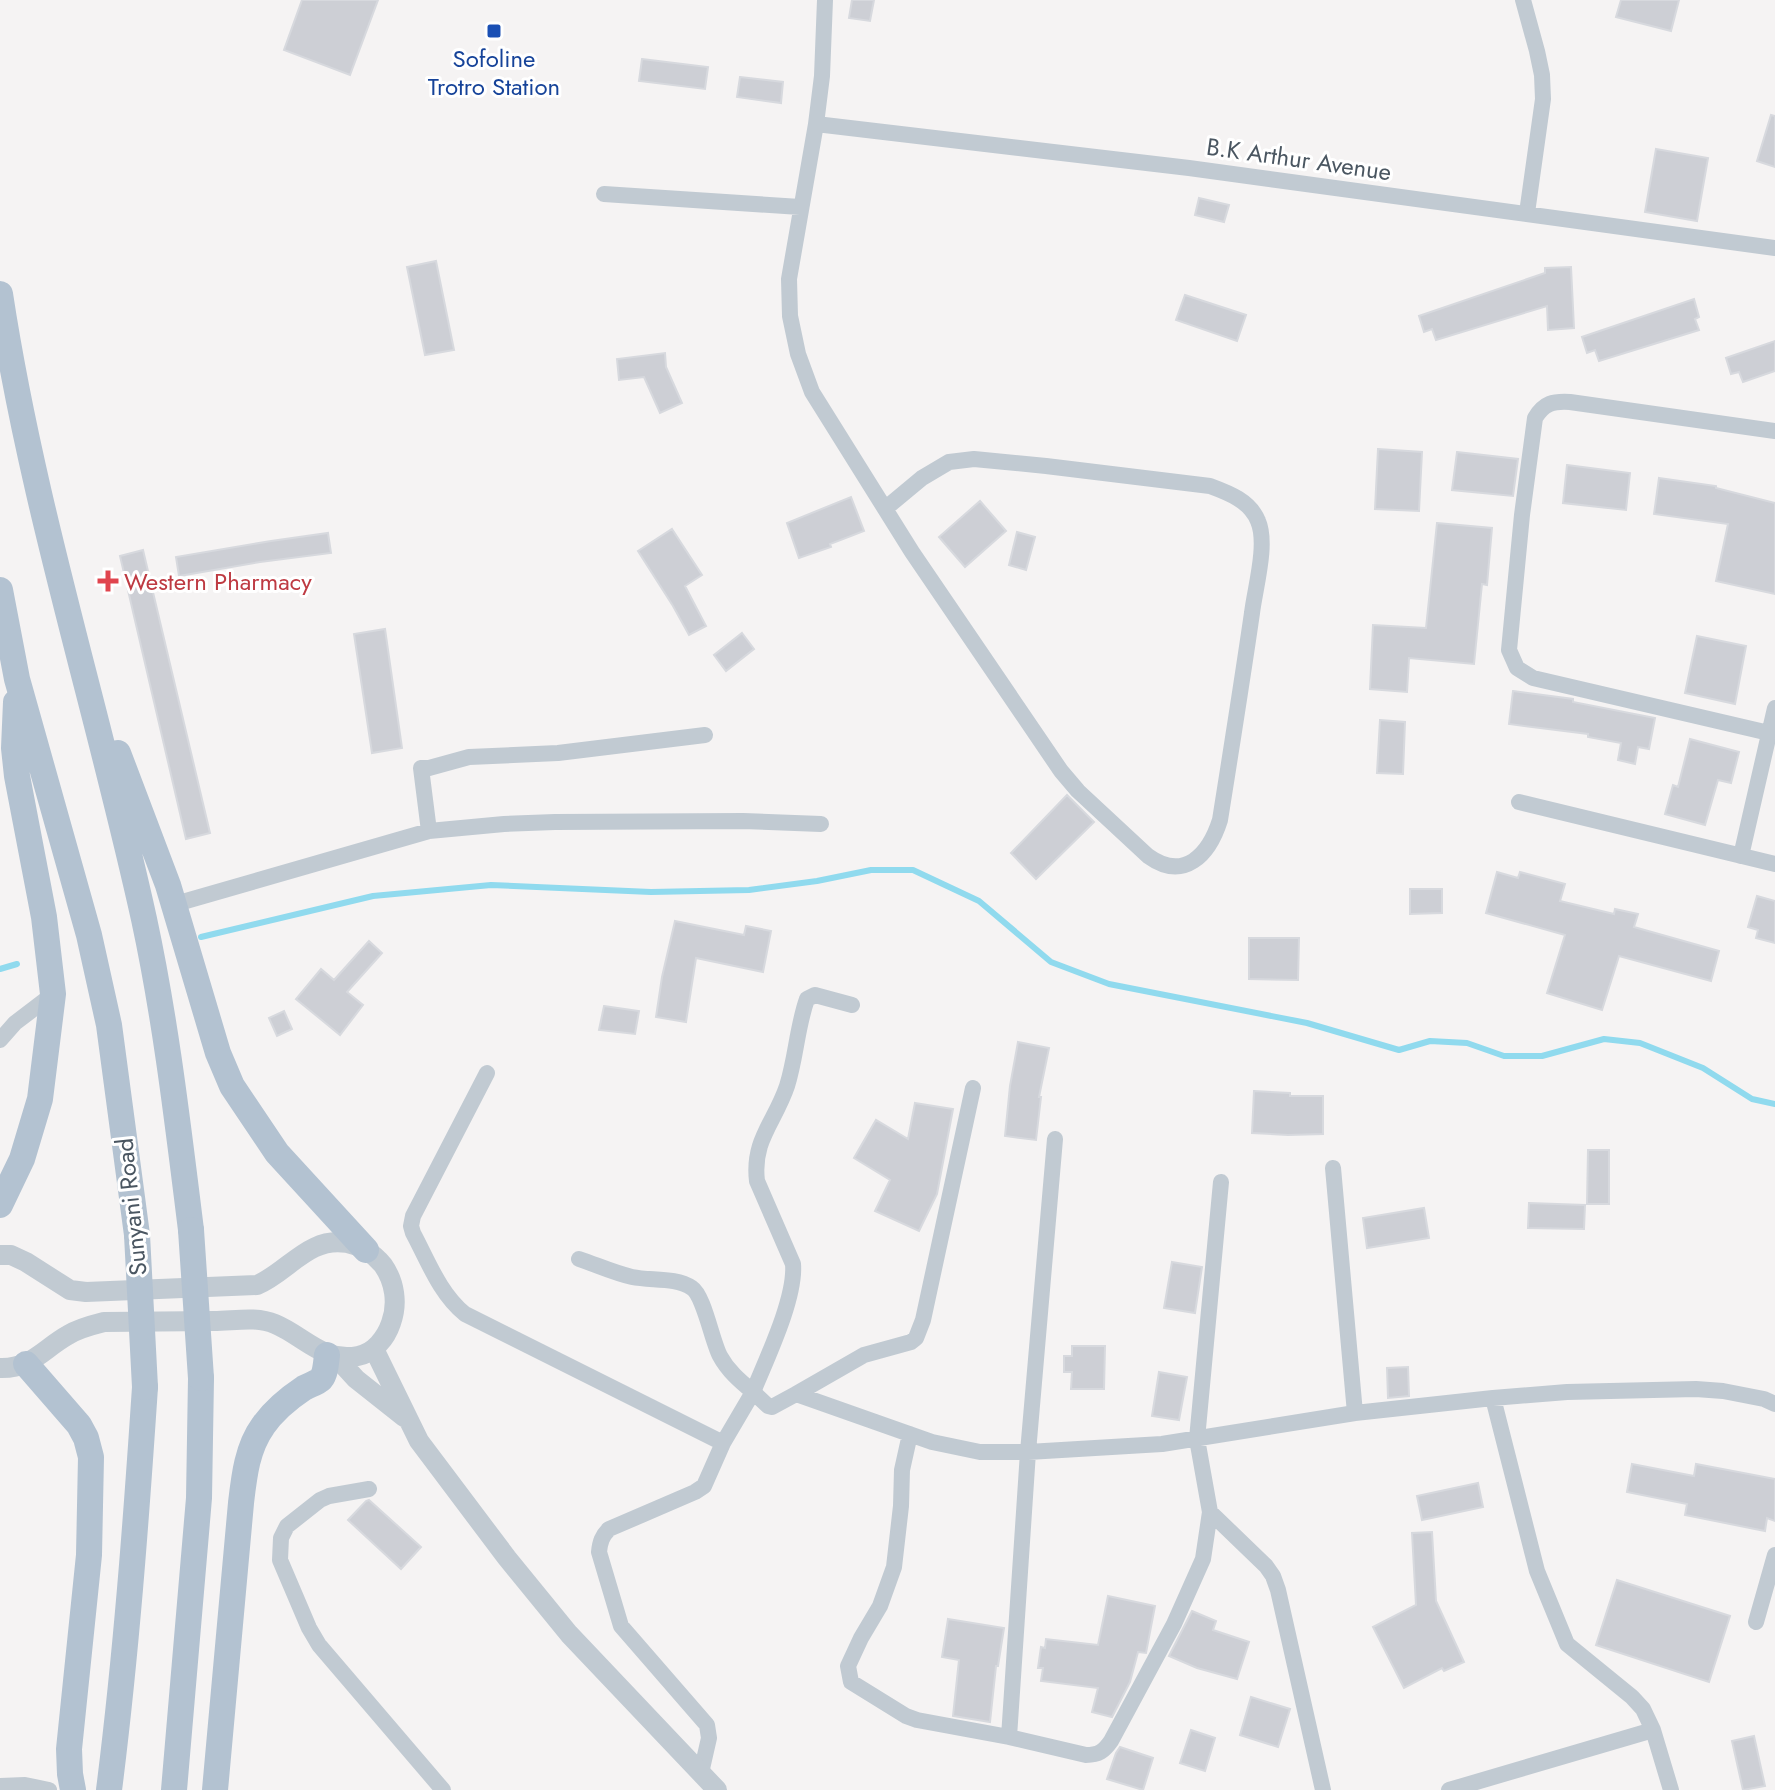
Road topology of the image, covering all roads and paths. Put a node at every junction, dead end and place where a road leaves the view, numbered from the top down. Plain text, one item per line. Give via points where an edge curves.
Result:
1 (825, 0) edge
2 (1523, 0) edge
3 (816, 124) junction
4 (604, 194) dead end
5 (800, 207) junction
6 (1527, 213) junction
7 (1775, 248) edge
8 (0, 294) edge
9 (1775, 431) edge
10 (886, 508) junction
11 (0, 590) edge
12 (5, 631) edge
13 (78, 646) junction
14 (17, 679) junction
15 (1775, 708) edge
16 (1769, 733) junction
17 (705, 735) dead end
18 (1519, 802) dead end
19 (821, 824) dead end
20 (429, 831) junction
21 (1741, 856) junction
22 (1775, 864) edge
23 (172, 905) junction
24 (53, 994) junction
25 (852, 1005) dead end
26 (0, 1040) edge
27 (487, 1073) dead end
28 (973, 1088) dead end
29 (1055, 1139) dead end
30 (1333, 1168) dead end
31 (1221, 1182) dead end
32 (0, 1205) edge
33 (366, 1250) junction
34 (0, 1255) edge
35 (579, 1259) dead end
36 (374, 1349) junction
37 (331, 1356) junction
38 (26, 1364) junction
39 (0, 1368) edge
40 (753, 1392) junction
41 (796, 1394) junction
42 (1493, 1398) junction
43 (1775, 1404) edge
44 (1355, 1413) junction
45 (407, 1419) junction
46 (910, 1434) junction
47 (1197, 1439) junction
48 (723, 1443) junction
49 (1028, 1452) junction
50 (369, 1489) dead end
51 (1210, 1512) junction
52 (1775, 1555) edge
53 (1756, 1622) dead end
54 (1653, 1730) junction
55 (1009, 1737) junction
56 (701, 1773) junction
57 (0, 1786) edge
58 (49, 1790) edge
59 (73, 1790) edge
60 (109, 1790) edge
61 (174, 1790) edge
62 (215, 1790) edge
63 (443, 1790) edge
64 (717, 1790) edge
65 (1323, 1790) edge
66 (1449, 1790) edge
67 (1671, 1790) edge

1 - 3 street
2 - 6 street via 1543,99
3 - 5 street
3 - 6 street, B.K Arthur Avenue
4 - 5 street
5 - 10 street via 789,279 798,354 812,392
6 - 7 street, B.K Arthur Avenue
8 - 13 main road via 37,485
9 - 16 street via 1548,403 1535,418 1509,650 1517,668 1533,678
10 - 10 street via 949,608 1078,791 1159,864 1187,865 1198,859 1220,820 1262,546 1259,522 1249,506 1210,486 974,459 949,462
11 - 12 main road, Sunyani Road
12 - 14 main road, Sunyani Road
13 - 23 main road
13 - 61 main road, bridge via 155,975 191,1230 201,1378 199,1498
14 - 24 main road via 17,776
14 - 60 main road, Sunyani Road, bridge via 109,1025 137,1235 145,1387
15 - 16 street
16 - 21 street
17 - 20 street via 558,753 469,757 421,768
18 - 21 street
19 - 20 street via 555,822
20 - 23 street
21 - 22 street
23 - 33 main road via 232,1086 277,1153
24 - 26 street
24 - 32 main road via 40,1099 22,1159
25 - 40 street via 815,995 807,999 786,1088 757,1153 757,1181 794,1275
27 - 48 street via 411,1226 445,1293 465,1314
28 - 41 street via 916,1338 870,1352
29 - 49 street
30 - 44 street
31 - 47 street
33 - 34 street via 344,1242 312,1247 257,1285 105,1292 70,1290 26,1262
33 - 36 street via 386,1270 395,1297 391,1325
35 - 40 street via 696,1290 718,1353
36 - 37 street via 359,1356
36 - 45 street
37 - 38 street via 257,1319 104,1322 68,1335
37 - 45 street
37 - 62 main road via 321,1379 282,1404 250,1451
38 - 39 street
38 - 59 main road via 79,1425 91,1457 89,1555 69,1749
40 - 41 street via 772,1407
40 - 48 street
41 - 46 street
42 - 43 street via 1696,1389
42 - 44 street
42 - 54 street via 1537,1571 1567,1644 1632,1697
44 - 47 street
45 - 56 street via 569,1634
46 - 49 street via 980,1452
46 - 55 street via 894,1567 848,1666 851,1682 917,1720
47 - 49 street
47 - 51 street
48 - 56 street via 704,1486 609,1529 599,1552 621,1626 707,1725
49 - 55 street
50 - 63 street via 329,1496 298,1517 281,1538 280,1560 319,1645
51 - 55 street via 1203,1559 1174,1624 1104,1751 1086,1755
51 - 65 street via 1273,1576
52 - 53 street
54 - 66 street
54 - 67 street
56 - 64 street
57 - 58 street

